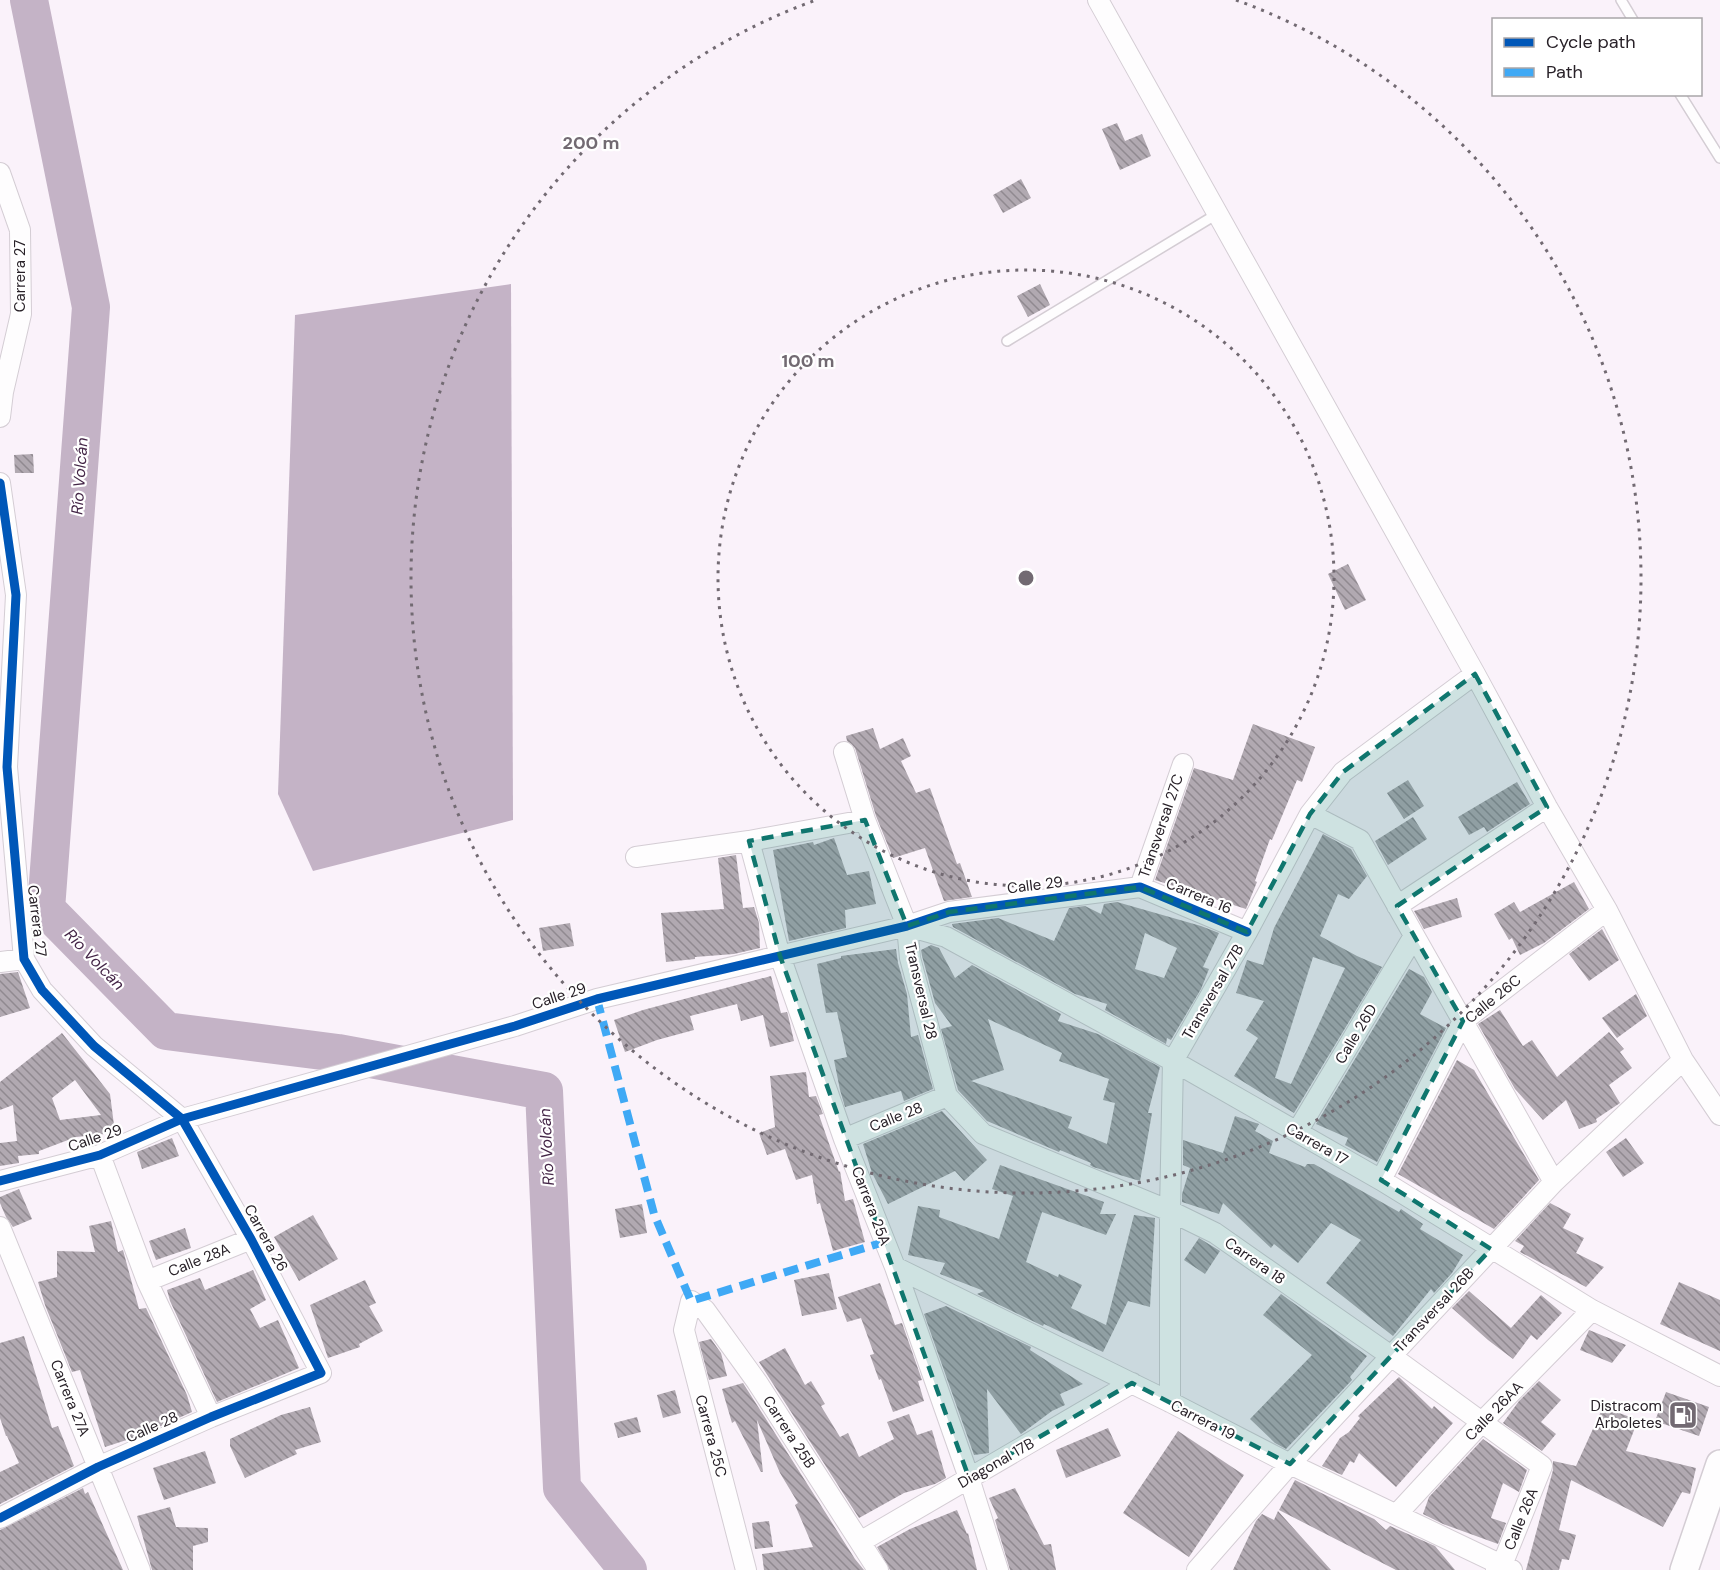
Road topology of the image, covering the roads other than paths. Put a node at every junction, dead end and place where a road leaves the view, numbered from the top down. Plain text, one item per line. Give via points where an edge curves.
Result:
1 (1098, 0) edge
2 (1621, 0) edge
3 (1632, 18) edge
4 (1681, 96) edge
5 (1720, 158) edge
6 (0, 172) edge
7 (1217, 214) junction
8 (1007, 341) dead end
9 (0, 417) edge
10 (0, 483) edge
11 (1475, 674) junction
12 (844, 752) dead end
13 (1183, 764) dead end
14 (3, 768) edge
15 (1547, 807) junction
16 (1310, 814) junction
17 (865, 820) junction
18 (748, 841) junction
19 (636, 856) dead end
20 (1140, 887) junction
21 (1398, 906) junction
22 (1607, 910) junction
23 (907, 926) junction
24 (1247, 932) junction
25 (1414, 936) junction
26 (780, 956) junction
27 (24, 959) junction
28 (0, 962) edge
29 (1463, 1021) junction
30 (1683, 1060) junction
31 (1173, 1061) junction
32 (947, 1096) junction
33 (1720, 1115) edge
34 (182, 1119) junction
35 (1297, 1132) junction
36 (844, 1139) junction
37 (100, 1155) junction
38 (1381, 1180) junction
39 (0, 1181) edge
40 (1554, 1182) junction
41 (1170, 1211) junction
42 (0, 1227) edge
43 (251, 1239) junction
44 (1491, 1249) junction
45 (895, 1267) junction
46 (147, 1281) junction
47 (691, 1301) joint
48 (1592, 1310) junction
49 (1391, 1356) junction
50 (321, 1374) joint
51 (1720, 1376) edge
52 (1132, 1383) junction
53 (1170, 1402) junction
54 (211, 1417) junction
55 (1482, 1422) junction
56 (1290, 1464) junction
57 (1720, 1464) edge
58 (1542, 1466) joint
59 (98, 1467) junction
60 (969, 1478) junction
61 (1713, 1511) edge
62 (1397, 1514) junction
63 (0, 1518) edge
64 (860, 1542) junction
65 (1503, 1568) edge
66 (140, 1570) edge
67 (746, 1570) edge
68 (878, 1570) edge
69 (998, 1570) edge
70 (1197, 1570) edge
71 (1684, 1570) edge

1 - 7 street
2 - 3 lane
4 - 5 lane
6 - 9 street, Carrera 27 via 20,230 21,314
7 - 8 lane
7 - 11 street
10 - 14 street, Carrera 27 via 16,595
11 - 15 street
11 - 16 street, Transversal 27B via 1343,772
12 - 17 street, Transversal 28
13 - 20 street, Transversal 27C
14 - 27 street, Carrera 27
15 - 21 street
15 - 22 street
16 - 21 street via 1360,840
16 - 24 street, Transversal 27B
17 - 18 street
17 - 23 street, Transversal 28
18 - 19 street
18 - 26 street, Carrera 25A
20 - 23 street, Calle 29 via 949,912
20 - 24 street, Carrera 16
21 - 25 street
22 - 29 street, Calle 26C
22 - 30 street
23 - 26 street, Calle 29
23 - 31 street, Carrera 17 via 946,937
23 - 32 street, Transversal 28 via 910,958
24 - 31 street, Transversal 27B
25 - 29 street
25 - 35 street, Calle 26D
26 - 34 street, Calle 29 via 597,999 515,1026
26 - 36 street, Carrera 25A
27 - 28 street
27 - 34 street, Carrera 27 via 42,990 94,1046
29 - 38 street, Calle 26C
29 - 40 street
30 - 33 street
30 - 40 street, Transversal 26B
31 - 35 street, Carrera 17
31 - 41 street, Transversal 27B
32 - 36 street, Calle 28
32 - 41 street, Carrera 18 via 984,1134
34 - 37 street, Calle 29
34 - 43 street, Carrera 26
35 - 38 street, Carrera 17
36 - 45 street, Carrera 25A
37 - 39 street, Calle 29
37 - 46 street
38 - 44 street, Carrera 17
40 - 44 street, Transversal 26B
41 - 49 street, Carrera 18 via 1215,1233
41 - 53 street, Transversal 27B
42 - 59 street, Carrera 27A
43 - 46 street, Calle 28A
43 - 50 street, Carrera 26
44 - 48 street, Carrera 17
44 - 49 street, Transversal 26B
45 - 52 street, Carrera 19
45 - 60 street, Carrera 25A
46 - 54 street
47 - 64 street, Carrera 25B via 705,1310 757,1382
47 - 67 street, Carrera 25C via 684,1330
48 - 51 street, Carrera 17
48 - 55 street, Calle 26AA
49 - 55 street, Carrera 18
49 - 56 street, Transversal 26B
50 - 54 street, Calle 28
52 - 53 street, Carrera 19
52 - 60 street, Diagonal 17B
53 - 56 street, Carrera 19
54 - 59 street, Calle 28
55 - 58 street, Carrera 18
55 - 62 street, Calle 26AA
56 - 62 street, Carrera 19
56 - 70 street, Transversal 26B
57 - 61 main road
58 - 65 street, Calle 26A
59 - 63 street, Calle 28
59 - 66 street, Carrera 27A
60 - 64 street, Diagonal 17B
60 - 69 street, Carrera 25A
61 - 71 main road
62 - 65 street, Carrera 19
64 - 68 street, Carrera 25B

